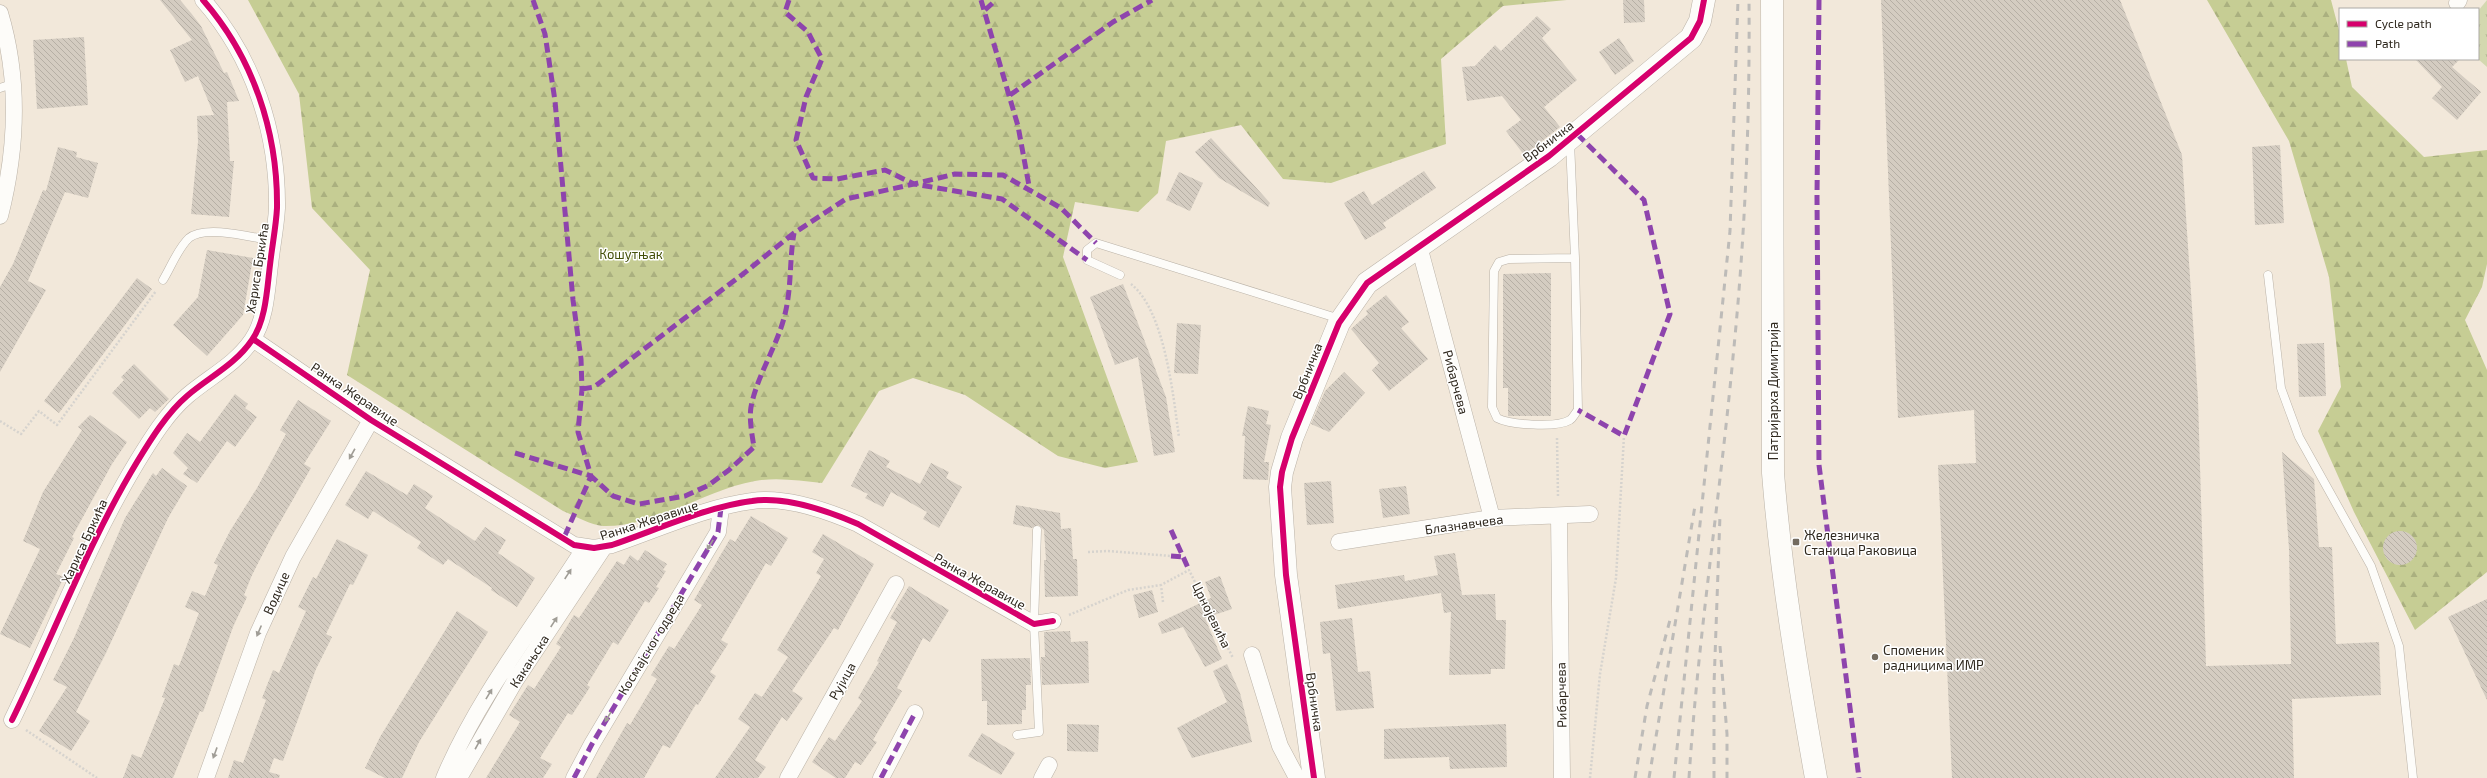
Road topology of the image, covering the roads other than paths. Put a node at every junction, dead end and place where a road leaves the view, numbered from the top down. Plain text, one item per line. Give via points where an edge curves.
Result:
1 (203, 0) edge
2 (1704, 0) edge
3 (1772, 0) edge
4 (0, 13) edge
5 (6, 86) edge
6 (1569, 140) junction
7 (0, 216) edge
8 (274, 241) junction
9 (1419, 246) junction
10 (1575, 258) junction
11 (1120, 275) road end
12 (2268, 275) dead end
13 (163, 280) road end
14 (1341, 319) junction
15 (253, 338) junction
16 (371, 420) junction
17 (721, 508) junction
18 (1590, 514) dead end
19 (1559, 516) junction
20 (1492, 518) junction
21 (1036, 530) dead end
22 (1339, 542) dead end
23 (604, 547) junction
24 (585, 548) junction
25 (896, 584) dead end
26 (1053, 621) road end
27 (1034, 624) junction
28 (1252, 655) dead end
29 (915, 713) dead end
30 (12, 720) road end
31 (1017, 735) dead end
32 (206, 778) edge
33 (444, 778) edge
34 (459, 778) edge
35 (574, 778) edge
36 (788, 778) edge
37 (881, 778) edge
38 (1297, 778) edge
39 (1314, 778) edge
40 (1562, 778) edge
41 (1816, 778) edge
42 (2413, 778) edge

1 - 8 street, Хариса Бркића via 224,28 251,74 267,121 276,167 277,209
2 - 6 street, Врбничка via 1700,21 1691,38 1612,101
3 - 41 street, Патријарха Димитрија via 1773,473 1778,534 1799,682
4 - 5 street
5 - 7 street via 15,118 10,177
6 - 9 street, Врбничка
6 - 10 lane
8 - 13 lane via 215,232 197,234 189,238 183,246
8 - 15 street, Хариса Бркића via 266,296
9 - 14 street, Врбничка via 1367,283
9 - 20 street, Рибарчева
10 - 10 lane via 1578,410 1570,420 1556,424 1508,423 1497,418 1492,407 1494,271 1499,262 1509,259
11 - 14 lane via 1087,260 1087,250 1096,243
12 - 42 lane via 2281,388 2300,437 2371,566 2399,646
14 - 39 street, Врбничка via 1292,438 1280,487 1286,575
15 - 16 street, Ранка Жеравице
15 - 30 street, Хариса Бркића via 234,362 186,398 168,417 139,459 112,504
16 - 24 street, Ранка Жеравице via 563,540
16 -> 32 street, Водице via 293,557 258,633
17 - 23 street, Ранка Жеравице
17 - 27 street, Ранка Жеравице via 752,500 804,505 830,512 858,524
17 -> 35 street, Космајског одреда via 718,532
18 - 19 street, Блазнавчева
19 - 20 street, Блазнавчева
19 - 40 street, Рибарчева
20 - 22 street, Блазнавчева
21 - 27 lane
23 - 24 street, Ранка Жеравице
34 -> 23 street, Какањска via 515,681
33 -> 24 street, Какањска via 468,728 499,676
25 - 36 street, Рујица
26 - 27 street
27 - 31 lane via 1039,732
28 - 38 street via 1280,746
29 - 37 street

